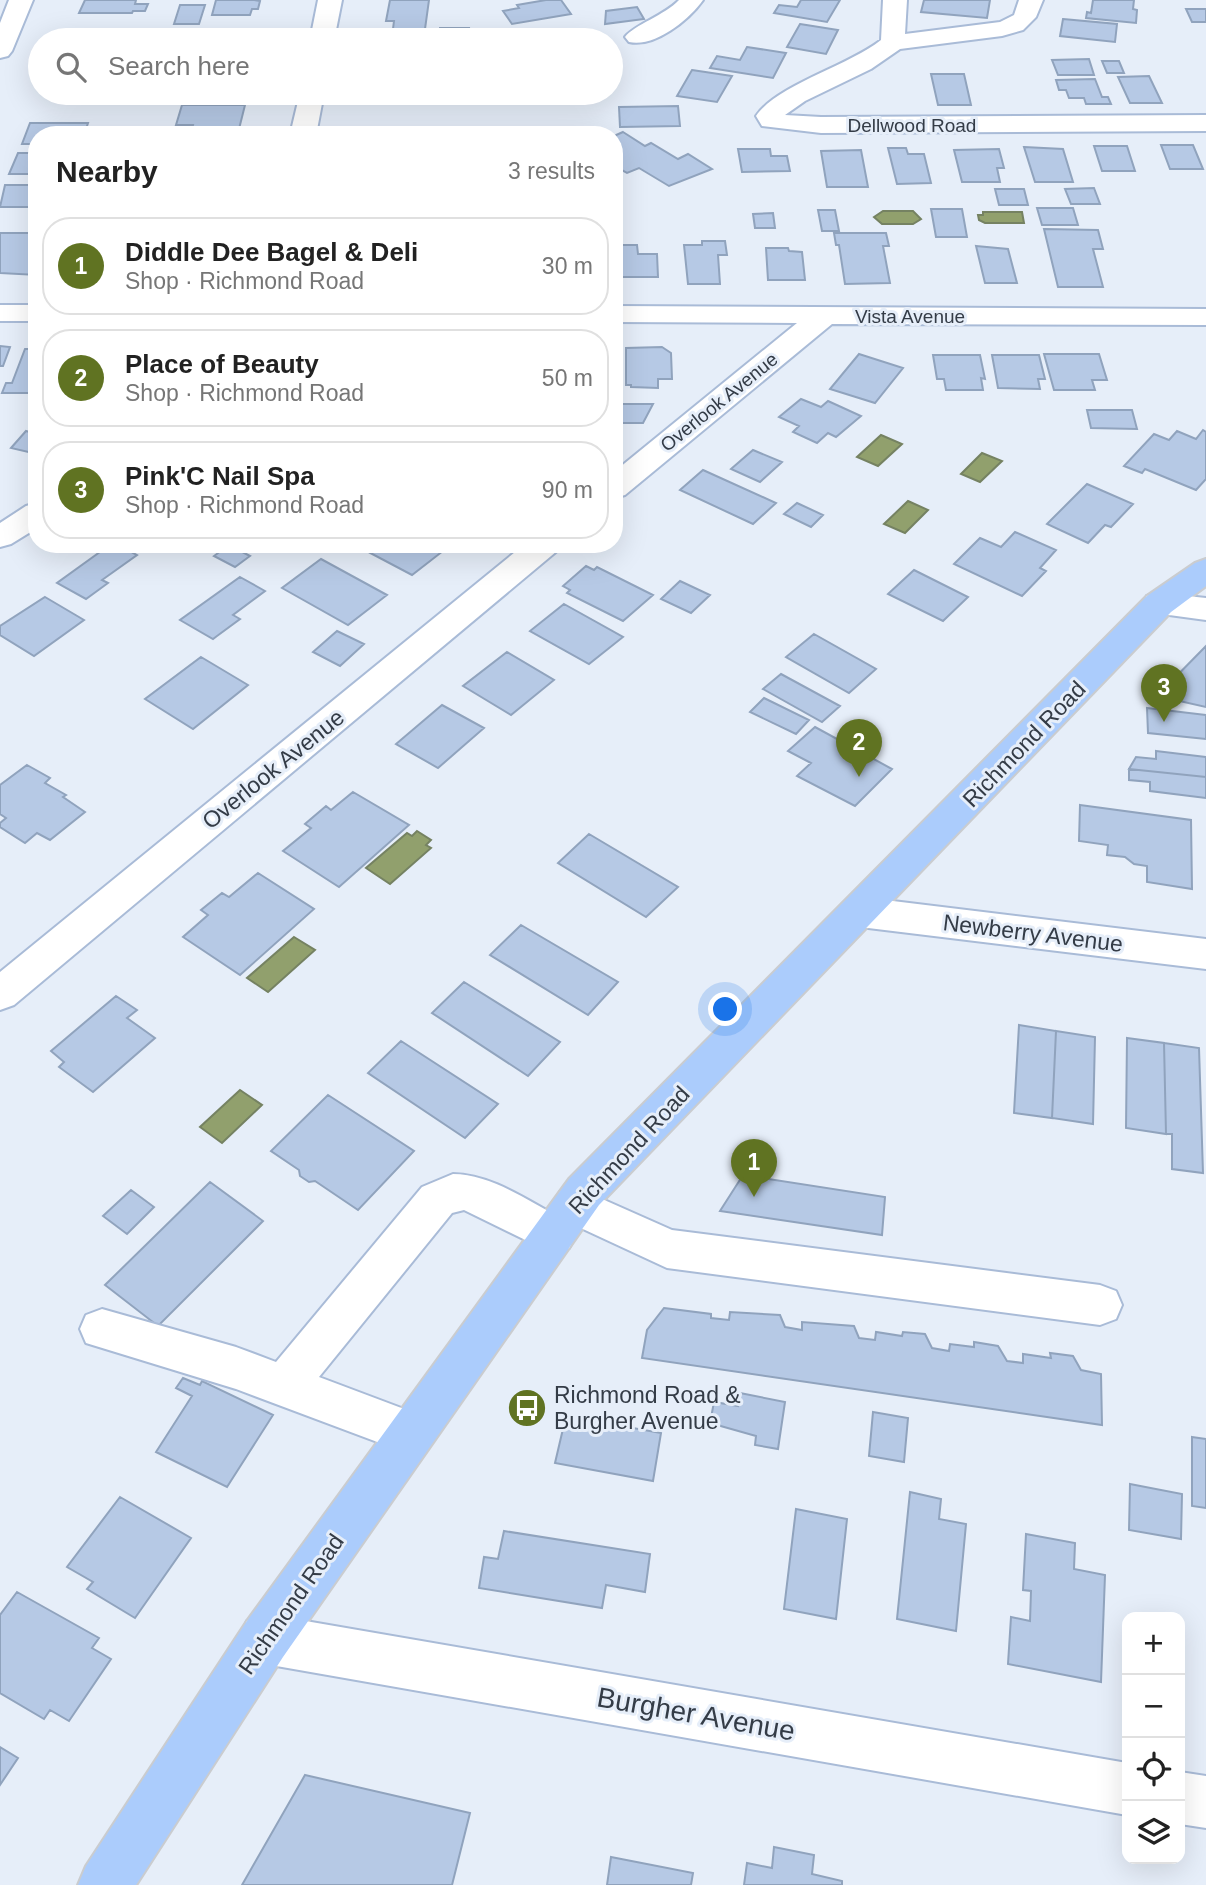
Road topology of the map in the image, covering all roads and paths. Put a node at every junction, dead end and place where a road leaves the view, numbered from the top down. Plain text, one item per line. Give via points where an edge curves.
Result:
1 (21, 0) edge
2 (330, 0) edge
3 (691, 0) edge
4 (895, 0) edge
5 (1031, 0) edge
6 (324, 28) edge
7 (637, 37) dead end
8 (893, 43) junction
9 (0, 51) edge
10 (309, 105) edge
11 (1206, 123) edge
12 (305, 126) edge
13 (0, 313) edge
14 (28, 313) edge
15 (623, 314) edge
16 (825, 315) junction
17 (1206, 317) edge
18 (623, 481) edge
19 (28, 519) edge
20 (0, 537) edge
21 (535, 553) edge
22 (1206, 570) edge
23 (1160, 604) junction
24 (1206, 609) edge
25 (860, 912) junction
26 (1206, 954) edge
27 (0, 994) edge
28 (564, 1220) junction
29 (1100, 1305) dead end
30 (102, 1329) dead end
31 (284, 1386) junction
32 (412, 1433) junction
33 (265, 1639) junction
34 (1122, 1788) edge
35 (1185, 1799) edge
36 (1206, 1802) edge
37 (105, 1885) edge

1 - 9 street
2 - 6 street
3 - 7 street via 667,23
4 - 8 street
5 - 8 street via 1026,18 1009,27
8 - 11 street, Dellwood Road via 874,60 768,116 771,121 821,125
10 - 12 street
13 - 14 street
15 - 16 street, Vista Avenue
16 - 17 street, Vista Avenue
16 - 18 street, Overlook Avenue
19 - 20 street
21 - 27 street, Overlook Avenue
22 - 23 main road, Richmond Road
23 - 24 street
23 - 25 main road, Richmond Road
25 - 26 street, Newberry Avenue
25 - 28 main road, Richmond Road via 584,1192
28 - 29 street via 667,1249
28 - 31 street via 470,1192 453,1192 438,1200
28 - 32 main road, Richmond Road
30 - 31 street
31 - 32 street
32 - 33 main road, Richmond Road
33 - 34 street, Burgher Avenue
33 - 37 main road, Richmond Road
35 - 36 street

